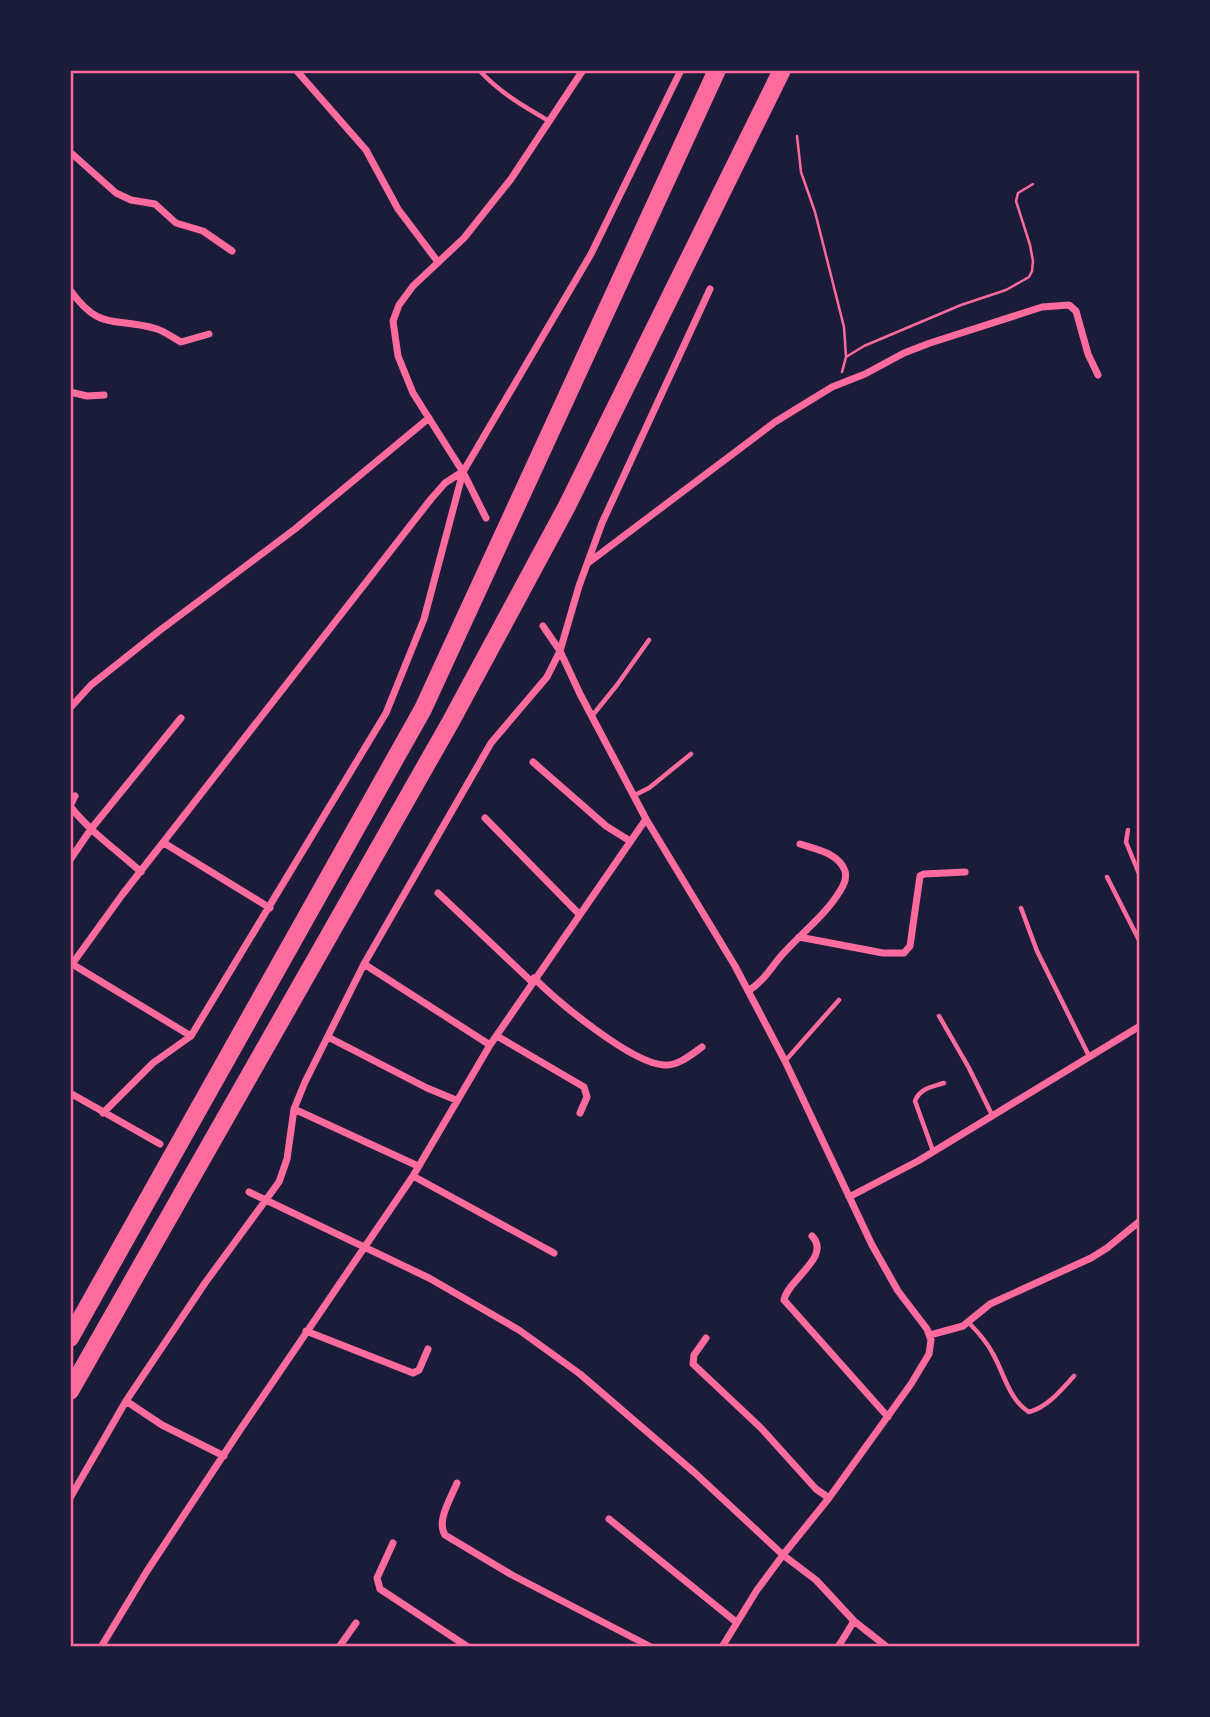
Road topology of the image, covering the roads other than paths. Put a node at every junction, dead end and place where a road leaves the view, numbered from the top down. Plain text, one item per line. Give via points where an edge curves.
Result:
1 (296, 70) edge
2 (479, 70) edge
3 (583, 70) edge
4 (681, 70) edge
5 (717, 70) edge
6 (782, 70) edge
7 (549, 121) junction
8 (70, 152) edge
9 (232, 251) dead end
10 (438, 262) junction
11 (710, 289) dead end
12 (70, 290) edge
13 (209, 334) dead end
14 (1098, 375) dead end
15 (70, 392) edge
16 (104, 396) dead end
17 (429, 418) junction
18 (463, 472) junction
19 (486, 518) dead end
20 (587, 564) junction
21 (543, 626) dead end
22 (649, 640) dead end
23 (560, 652) junction
24 (70, 708) edge
25 (592, 716) junction
26 (181, 718) dead end
27 (691, 754) dead end
28 (533, 762) dead end
29 (635, 795) junction
30 (75, 796) dead end
31 (485, 818) dead end
32 (646, 819) junction
33 (91, 829) junction
34 (1128, 830) dead end
35 (630, 841) junction
36 (164, 843) junction
37 (800, 844) dead end
38 (70, 860) edge
39 (141, 872) junction
40 (965, 872) dead end
41 (1140, 876) edge
42 (1107, 877) dead end
43 (438, 893) dead end
44 (270, 908) junction
45 (1021, 908) dead end
46 (579, 914) junction
47 (1137, 928) edge
48 (799, 937) junction
49 (1140, 942) edge
50 (364, 964) junction
51 (71, 965) edge
52 (533, 980) junction
53 (748, 991) junction
54 (839, 1000) dead end
55 (939, 1016) dead end
56 (1140, 1026) edge
57 (496, 1036) junction
58 (191, 1037) junction
59 (328, 1037) junction
60 (490, 1045) junction
61 (702, 1047) dead end
62 (1089, 1056) junction
63 (785, 1061) junction
64 (944, 1083) dead end
65 (70, 1093) edge
66 (456, 1100) junction
67 (294, 1109) junction
68 (103, 1113) junction
69 (580, 1113) dead end
70 (992, 1115) junction
71 (160, 1144) dead end
72 (933, 1151) junction
73 (418, 1166) junction
74 (413, 1176) junction
75 (250, 1192) dead end
76 (849, 1197) junction
77 (267, 1201) junction
78 (1140, 1221) edge
79 (812, 1236) dead end
80 (364, 1247) junction
81 (554, 1253) dead end
82 (969, 1323) junction
83 (306, 1332) junction
84 (930, 1335) junction
85 (70, 1338) edge
86 (706, 1338) dead end
87 (428, 1349) dead end
88 (1074, 1376) dead end
89 (70, 1391) edge
90 (126, 1401) junction
91 (888, 1417) junction
92 (224, 1456) junction
93 (457, 1483) dead end
94 (70, 1498) edge
95 (829, 1498) junction
96 (609, 1519) dead end
97 (393, 1543) dead end
98 (783, 1555) junction
99 (854, 1621) junction
100 (737, 1622) junction
101 (356, 1623) dead end
102 (102, 1647) edge
103 (339, 1647) edge
104 (468, 1647) edge
105 (651, 1647) edge
106 (722, 1647) edge
107 (838, 1647) edge
108 (887, 1647) edge

1 - 10 street via 366,150 398,209
2 - 7 lane via 514,101
3 - 7 street
4 - 18 street via 592,254
5 - 85 highway via 424,709
6 - 89 highway via 567,506 450,723
7 - 10 street via 511,179 464,238
8 - 9 street via 116,193 155,204 176,223 203,231
10 - 17 street via 405,296 393,328 401,365
11 - 20 street via 601,523
12 - 13 street via 87,311 107,321 161,330 181,342
14 - 20 street via 1076,310 1069,305 930,343 838,385 775,422
15 - 16 street
17 - 18 street
17 - 24 street via 295,529 91,685
18 - 19 street
18 - 36 street via 431,499
18 - 44 street via 424,619 386,713
20 - 23 street
21 - 23 street
22 - 25 lane
23 - 25 street
23 - 50 street via 547,677 491,743
25 - 29 street
26 - 33 street
27 - 29 lane
28 - 35 street via 606,826
29 - 32 street
30 - 33 street via 70,806
31 - 46 street
32 - 35 street
32 - 53 street
33 - 38 street
33 - 39 street
34 - 41 lane via 1126,842
35 - 46 street
36 - 39 street
36 - 44 street
37 - 48 street via 834,857 846,877 839,893
39 - 51 street
40 - 48 street via 920,876 910,946 904,953
42 - 47 lane
43 - 52 street
44 - 58 street
45 - 62 lane
46 - 52 street
47 - 49 lane
48 - 53 street
50 - 59 street
50 - 60 street
51 - 58 street
52 - 57 street
52 - 61 street via 619,1046 649,1062 670,1065
53 - 63 street
54 - 63 lane
55 - 70 lane
56 - 62 street
57 - 60 street
57 - 69 street via 584,1087 587,1097
58 - 68 street via 153,1063
59 - 66 street
59 - 67 street
60 - 66 street
62 - 70 street
63 - 76 street
64 - 72 lane via 918,1093 915,1101
65 - 68 street
66 - 73 street
67 - 73 street
67 - 77 street via 287,1159
68 - 71 street
70 - 72 street
72 - 76 street
73 - 74 street
74 - 80 street
74 - 81 street
75 - 77 street
76 - 84 street via 898,1291
77 - 80 street
77 - 90 street
78 - 82 street via 1091,1258 990,1304
79 - 91 street via 819,1249 784,1300
80 - 83 street
80 - 98 street via 459,1294 560,1359
82 - 84 street
82 - 88 lane via 1025,1410 1041,1407
83 - 87 street via 413,1373
83 - 92 street
84 - 91 street via 929,1354
86 - 95 street via 693,1364
90 - 92 street
90 - 94 street
91 - 95 street
92 - 102 street
93 - 105 street via 443,1519 445,1535
95 - 98 street
96 - 100 street
97 - 104 street via 377,1578 380,1589
98 - 99 street via 816,1580
98 - 100 street
99 - 107 street
99 - 108 street
100 - 106 street
101 - 103 street

